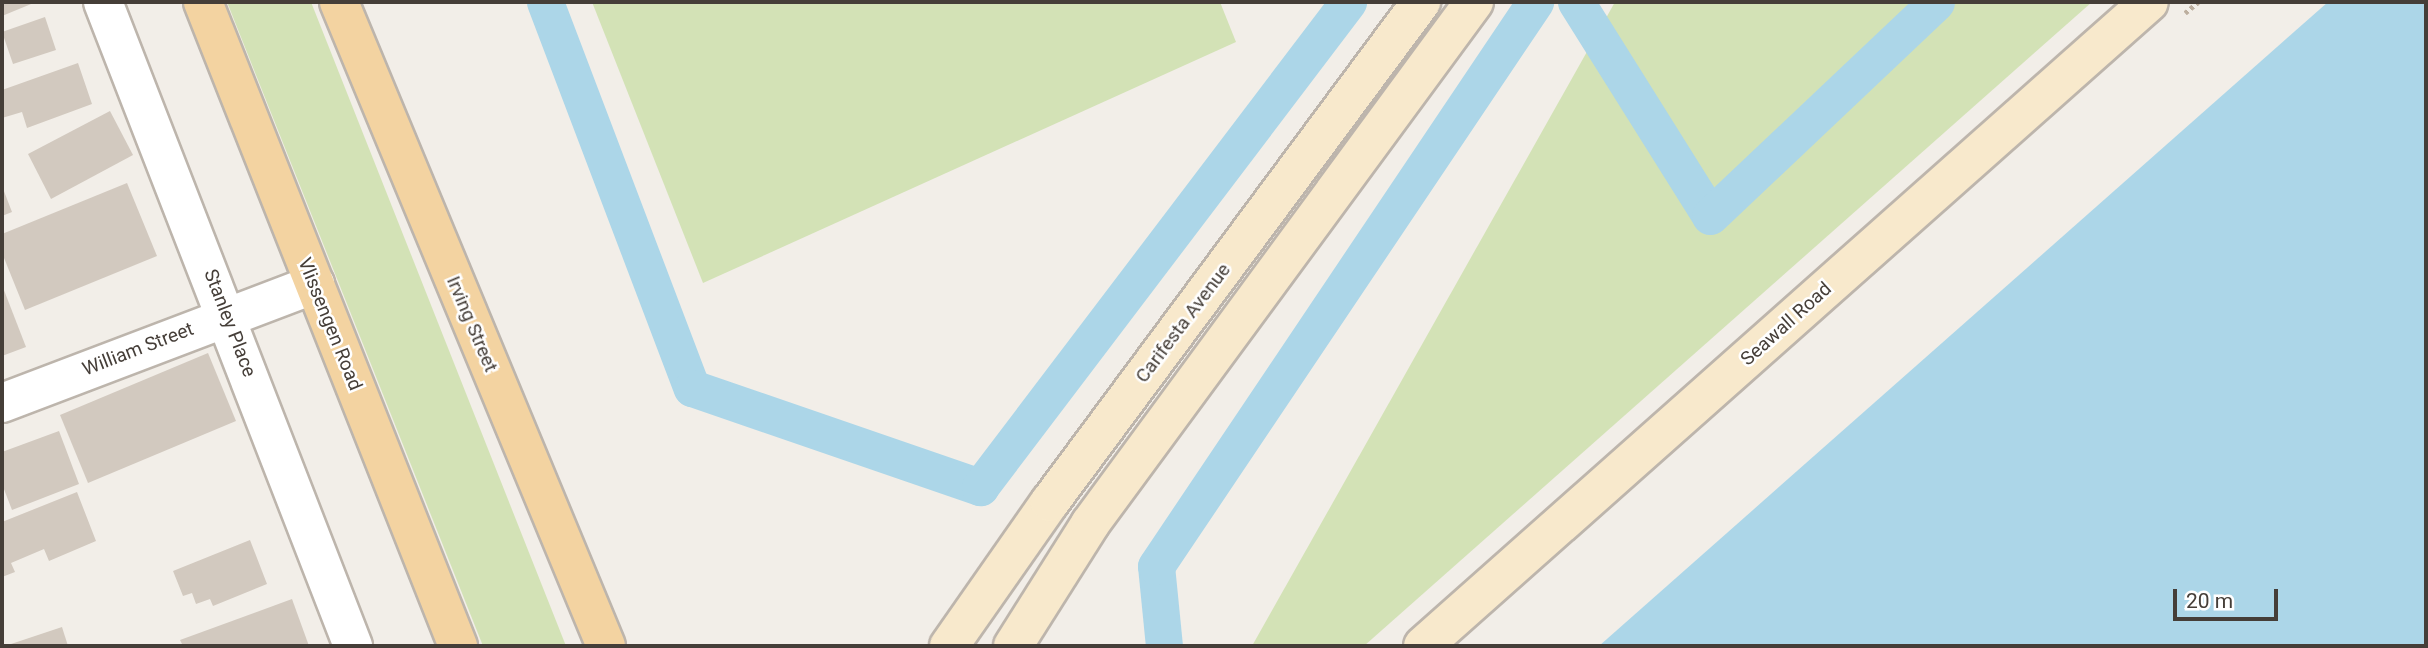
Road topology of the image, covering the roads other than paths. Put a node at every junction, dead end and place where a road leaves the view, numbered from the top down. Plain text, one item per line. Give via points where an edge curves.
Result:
1 (103, 2) edge
2 (203, 2) edge
3 (339, 2) edge
4 (1421, 2) edge
5 (1474, 2) edge
6 (2149, 2) edge
7 (310, 285) junction
8 (233, 312) junction
9 (2, 403) edge
10 (609, 642) edge
11 (353, 646) edge
12 (458, 646) edge
13 (949, 646) edge
14 (1013, 646) edge
15 (1423, 646) edge

1 - 8 street, Stanley Place
2 - 7 main road, Vlissengen Road
3 - 10 main road, Irving Street
4 - 13 main road, Carifesta Avenue via 1050,502
5 - 14 main road via 1090,524
6 - 15 main road, Seawall Road
7 - 8 street, William Street
7 - 12 main road, Vlissengen Road
8 - 9 street, William Street
8 - 11 street, Stanley Place

